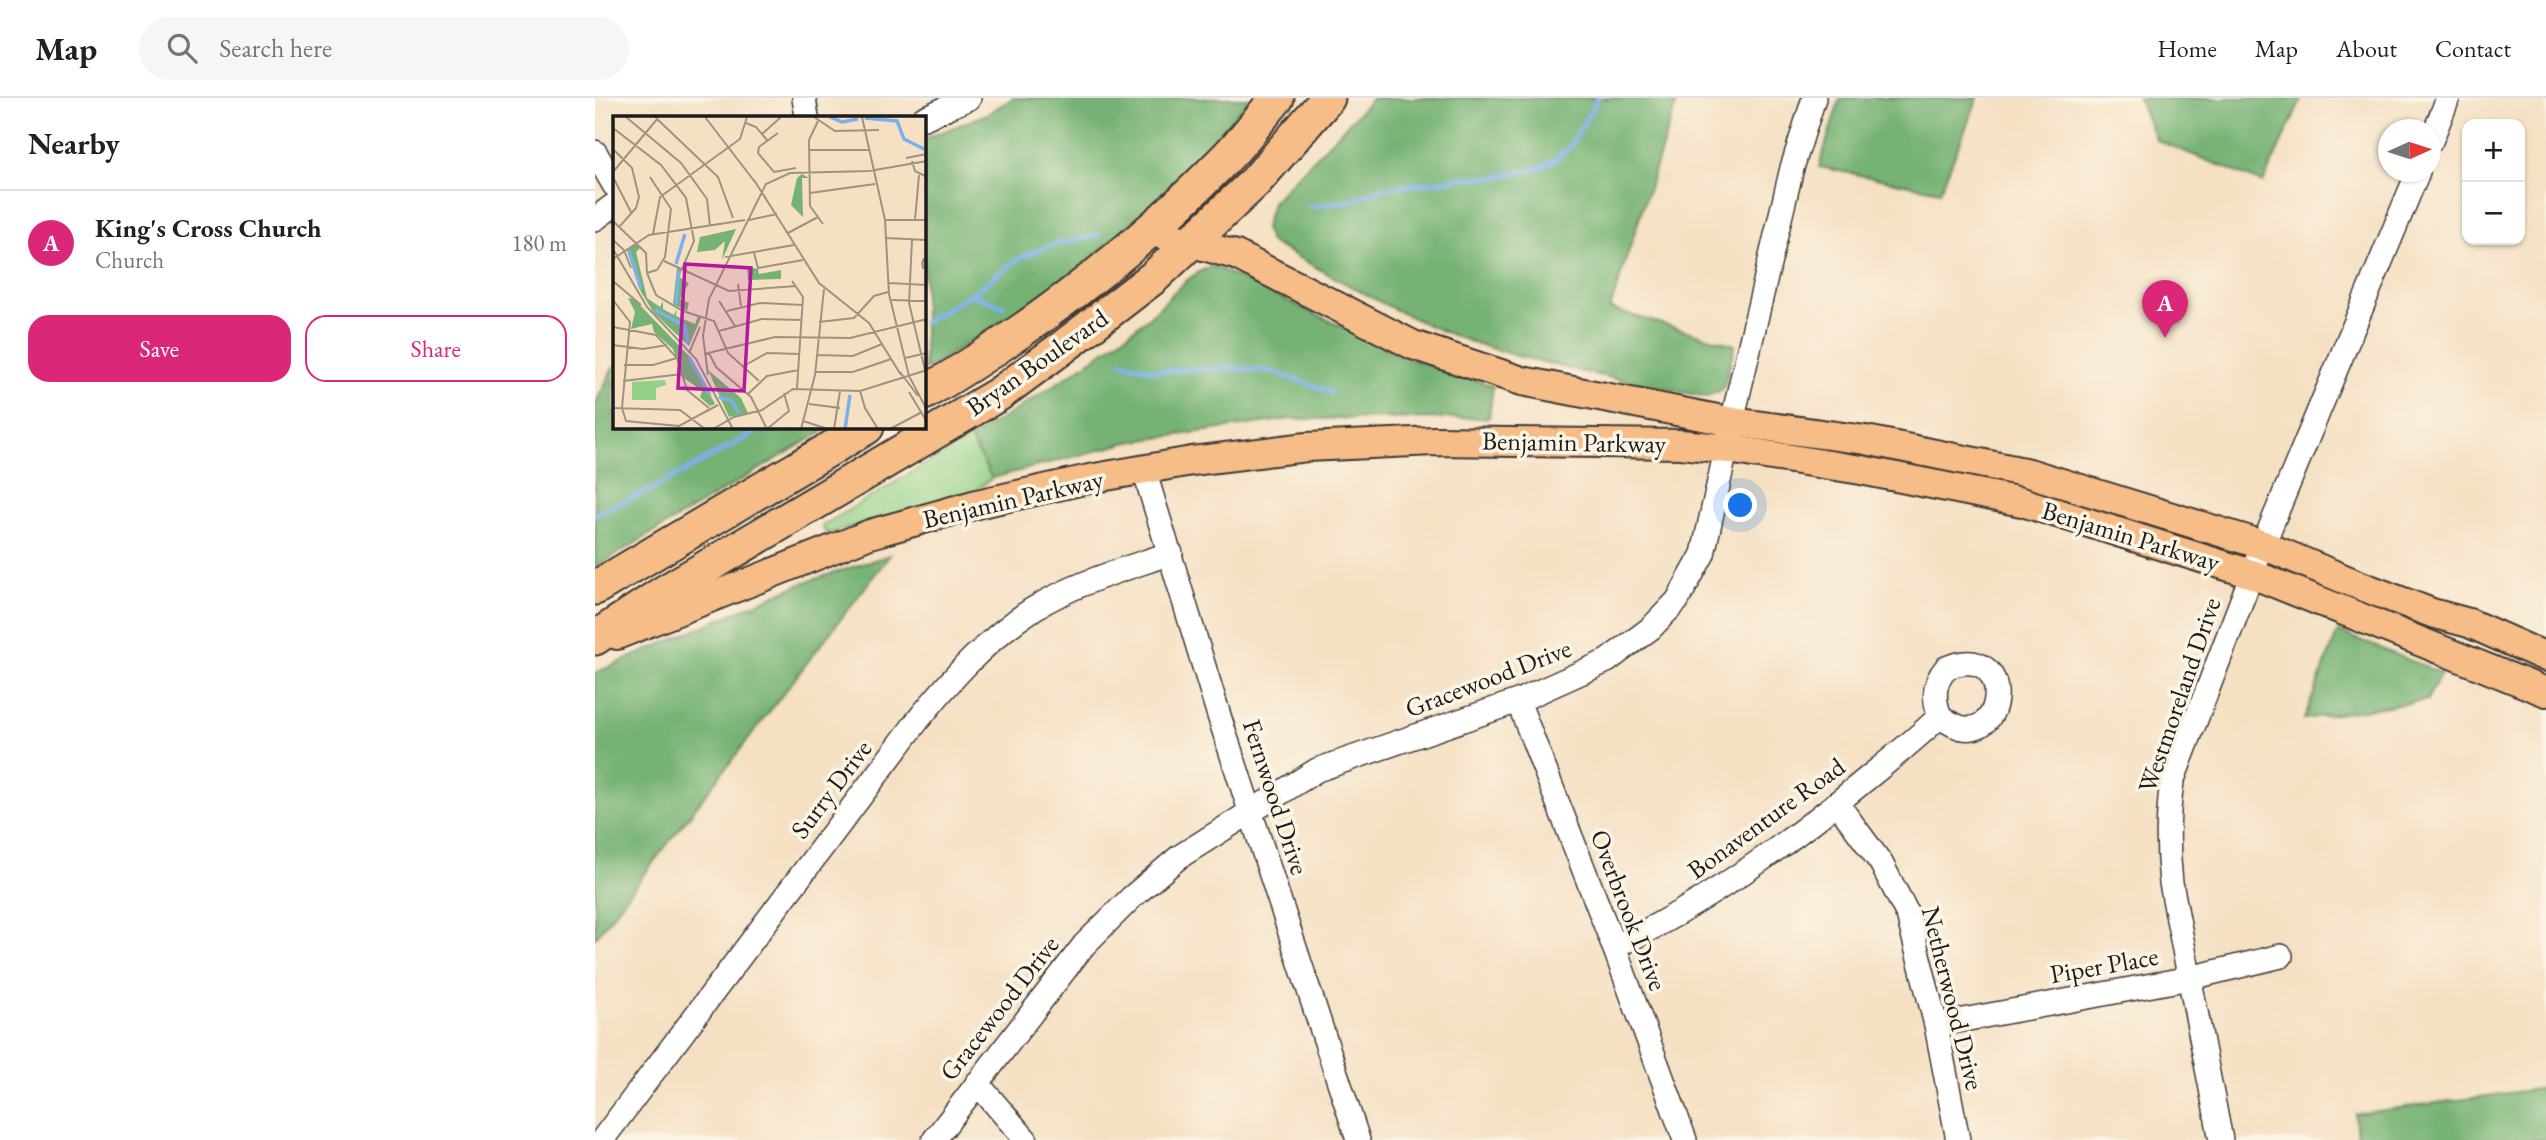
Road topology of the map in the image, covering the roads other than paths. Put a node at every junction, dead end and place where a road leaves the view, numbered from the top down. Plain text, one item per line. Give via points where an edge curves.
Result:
1 (804, 98) edge
2 (969, 98) edge
3 (1277, 98) edge
4 (1328, 98) edge
5 (1814, 98) edge
6 (2448, 98) edge
7 (807, 116) edge
8 (926, 117) edge
9 (2440, 119) edge
10 (595, 152) edge
11 (2414, 182) edge
12 (613, 184) edge
13 (613, 206) edge
14 (595, 219) edge
15 (1149, 231) junction
16 (1190, 242) junction
17 (926, 392) edge
18 (864, 429) edge
19 (1730, 435) junction
20 (1144, 470) junction
21 (2263, 545) junction
22 (1171, 552) junction
23 (2252, 575) junction
24 (595, 588) edge
25 (595, 638) edge
26 (595, 644) edge
27 (2546, 657) edge
28 (2546, 692) edge
29 (1518, 701) junction
30 (1940, 716) dead end
31 (1837, 803) junction
32 (1251, 810) junction
33 (1614, 947) junction
34 (2281, 956) dead end
35 (2190, 978) junction
36 (1936, 1025) junction
37 (977, 1083) junction
38 (602, 1140) edge
39 (934, 1140) edge
40 (1026, 1140) edge
41 (1358, 1140) edge
42 (1685, 1140) edge
43 (1958, 1140) edge
44 (2221, 1140) edge

1 - 7 street
2 - 8 street
3 - 15 highway via 1226,157
4 - 16 highway, Bryan Boulevard via 1255,182
5 - 19 street, Gracewood Drive via 1792,168
6 - 9 street
10 - 12 street
11 - 21 street, Westmoreland Drive
13 - 14 street
15 - 16 main road, Benjamin Parkway
15 - 17 highway via 997,347
16 - 19 main road, Benjamin Parkway via 1236,255 1425,349 1522,381
16 - 25 highway, Bryan Boulevard via 1154,277 999,394
18 - 24 highway
19 - 20 main road, Benjamin Parkway via 1655,443 1434,441 1307,447
19 - 21 main road, Benjamin Parkway via 1866,440 2029,473
19 - 23 main road, Benjamin Parkway via 1861,470 2022,502
19 - 29 street, Gracewood Drive via 1703,554 1677,601 1651,628 1607,661
20 - 22 street, Fernwood Drive
20 - 26 main road, Benjamin Parkway via 977,504 870,534
21 - 23 street, Westmoreland Drive
21 - 27 main road, Benjamin Parkway
22 - 32 street, Fernwood Drive
22 - 38 street, Surry Drive via 1090,581 1034,609 991,640 954,676
23 - 28 main road, Benjamin Parkway
23 - 35 street, Westmoreland Drive via 2172,782 2166,842
29 - 32 street, Gracewood Drive via 1317,770
29 - 33 street, Overbrook Drive
30 - 31 street, Bonaventure Road
31 - 33 street, Bonaventure Road via 1724,887
31 - 36 street, Netherwood Drive via 1881,863 1908,915
32 - 37 street, Gracewood Drive via 1179,857 1132,897 1084,945
32 - 41 street, Fernwood Drive
33 - 42 street, Overbrook Drive
34 - 35 street, Piper Place
35 - 36 street, Piper Place
35 - 44 street, Westmoreland Drive
36 - 43 street, Netherwood Drive
37 - 39 street, Gracewood Drive
37 - 40 street

